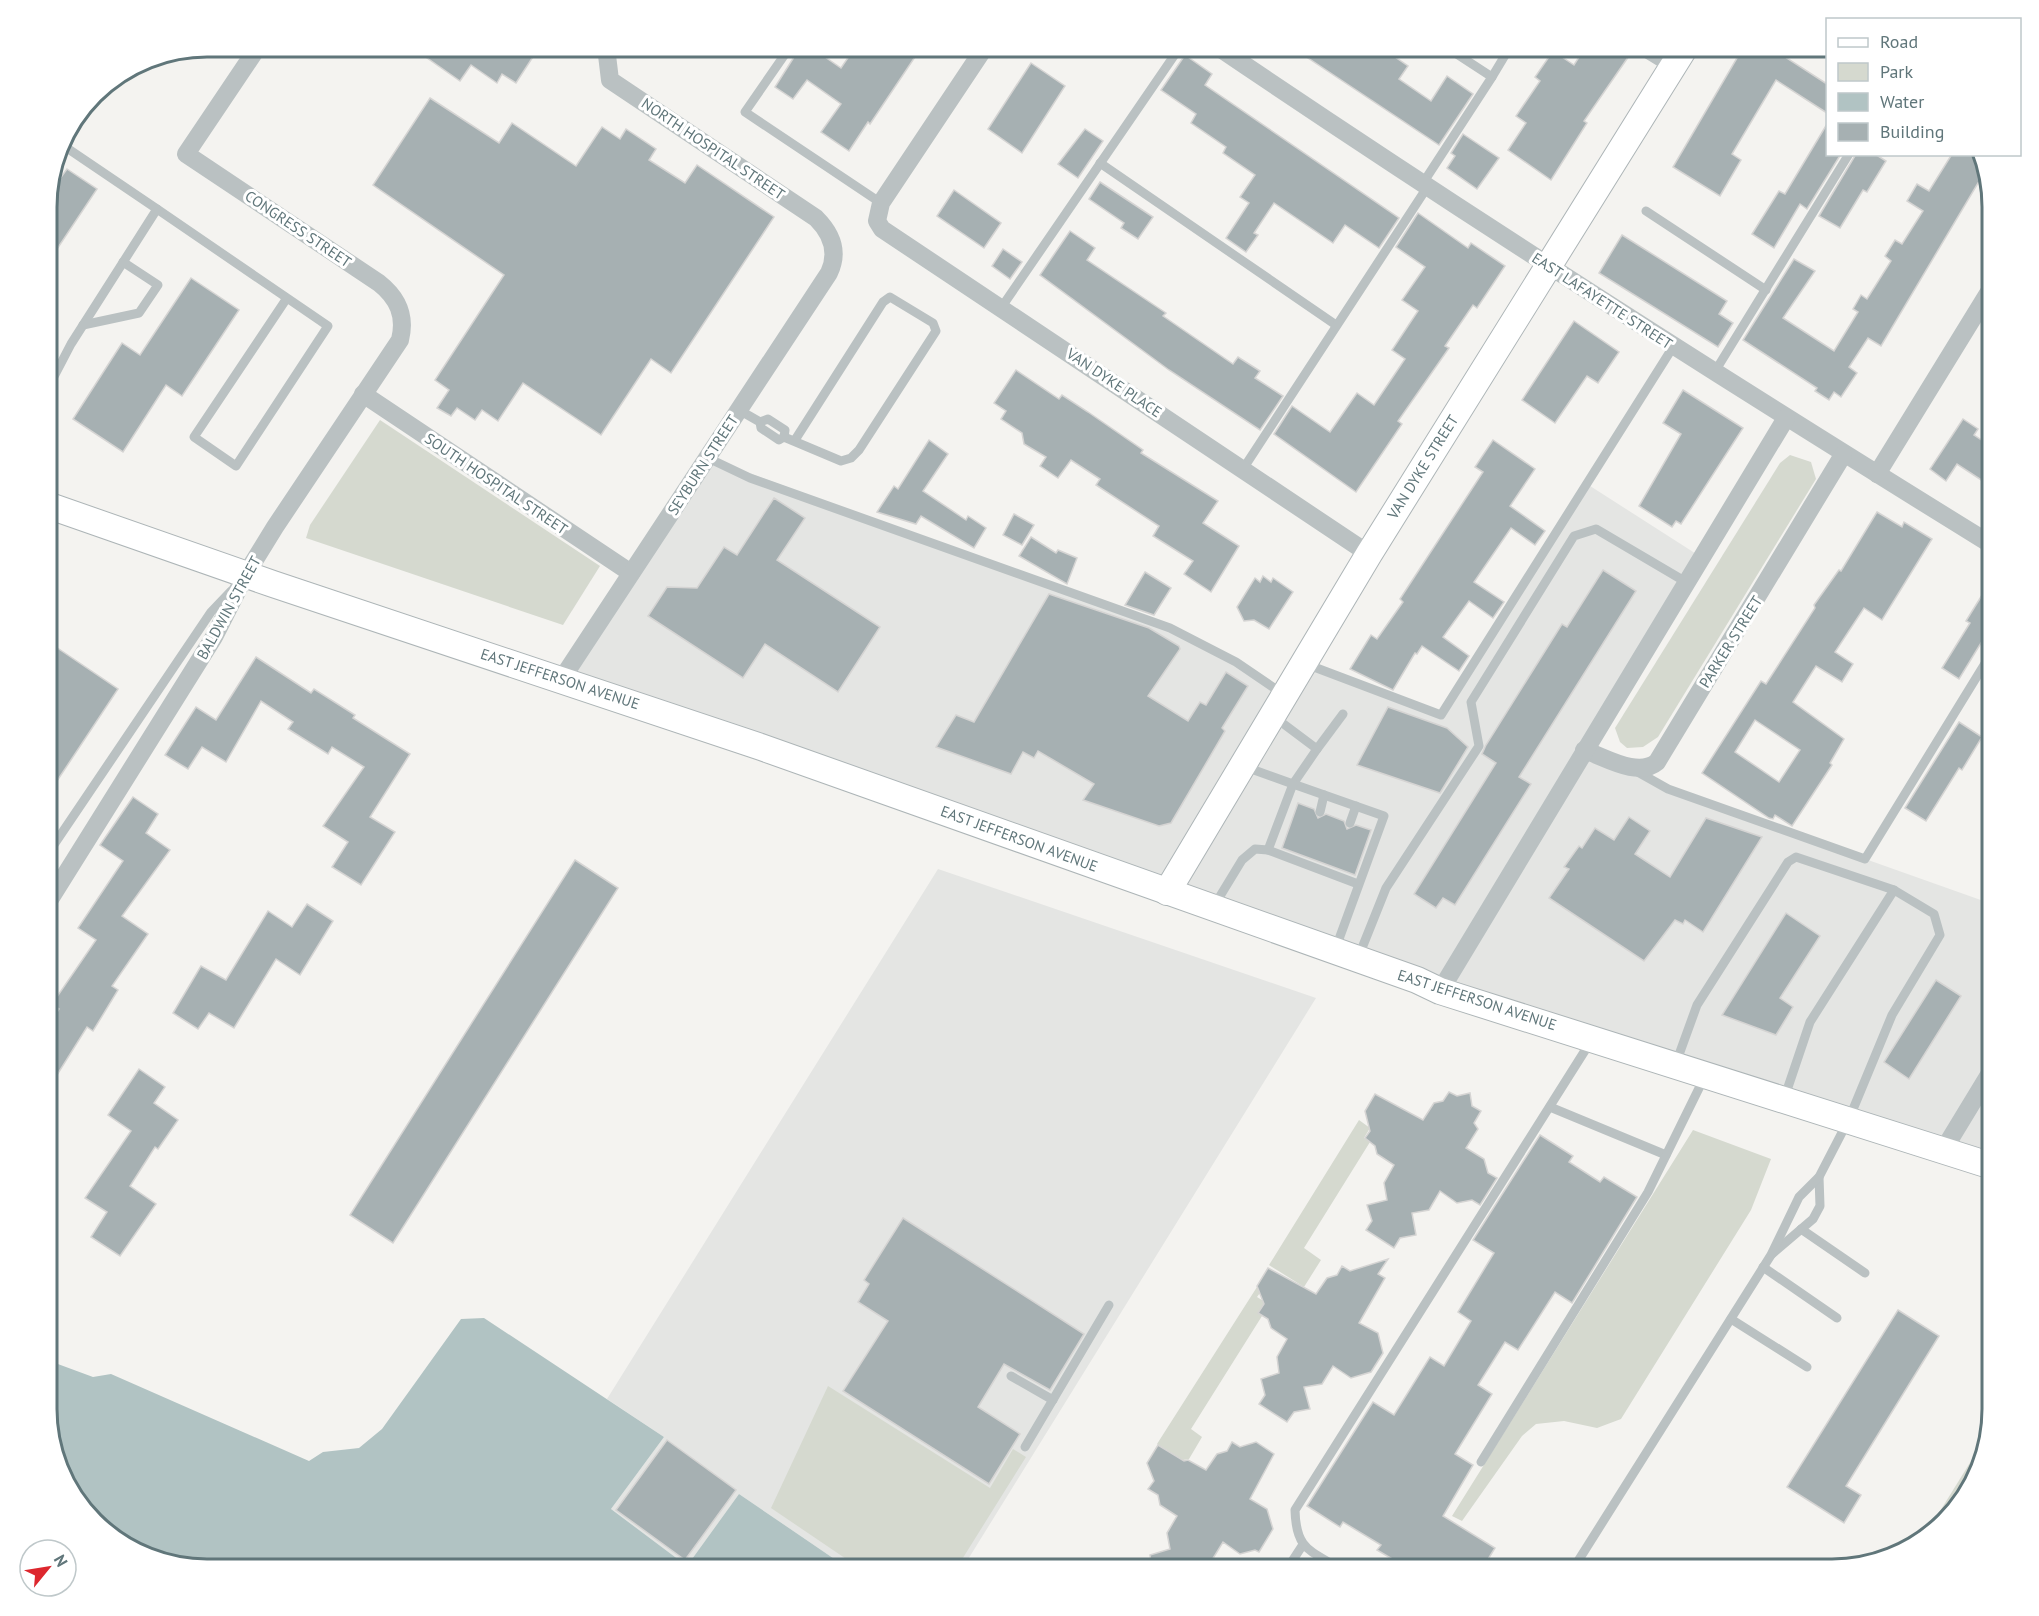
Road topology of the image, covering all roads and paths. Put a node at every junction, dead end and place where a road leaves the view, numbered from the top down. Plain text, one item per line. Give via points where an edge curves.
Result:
1 (251, 57) edge
2 (607, 57) edge
3 (782, 57) edge
4 (978, 57) edge
5 (1173, 57) edge
6 (1239, 57) edge
7 (1462, 57) edge
8 (1504, 57) edge
9 (1652, 57) edge
10 (1678, 57) edge
11 (1671, 69) junction
12 (1492, 77) junction
13 (68, 149) edge
14 (1848, 156) edge
15 (1100, 164) junction
16 (1425, 185) junction
17 (881, 203) junction
18 (157, 209) junction
19 (1646, 211) dead end
20 (833, 245) joint
21 (123, 262) junction
22 (1548, 267) junction
23 (1766, 290) junction
24 (286, 298) junction
25 (1982, 303) edge
26 (1001, 308) junction
27 (400, 311) joint
28 (84, 325) junction
29 (1336, 325) junction
30 (1673, 347) junction
31 (57, 372) edge
32 (1714, 373) junction
33 (363, 394) junction
34 (739, 410) junction
35 (1786, 418) junction
36 (795, 440) junction
37 (1843, 455) junction
38 (708, 458) junction
39 (1243, 469) junction
40 (1877, 474) junction
41 (57, 508) edge
42 (1982, 539) edge
43 (1369, 554) junction
44 (631, 573) junction
45 (246, 574) junction
46 (1686, 582) junction
47 (1304, 663) junction
48 (1982, 668) edge
49 (561, 680) junction
50 (1279, 706) junction
51 (1343, 714) dead end
52 (1317, 749) junction
53 (1584, 750) junction
54 (1243, 766) junction
55 (1629, 766) junction
56 (1293, 784) junction
57 (1324, 795) junction
58 (1356, 806) junction
59 (1320, 812) dead end
60 (1350, 823) dead end
61 (57, 840) edge
62 (1268, 850) junction
63 (1358, 884) junction
64 (57, 888) edge
65 (1894, 890) junction
66 (1167, 892) junction
67 (1212, 908) junction
68 (1346, 956) junction
69 (1440, 991) junction
70 (1592, 1039) junction
71 (1675, 1065) junction
72 (1705, 1074) junction
73 (1982, 1086) edge
74 (1784, 1099) junction
75 (1550, 1107) junction
76 (1850, 1119) junction
77 (1944, 1149) junction
78 (1666, 1155) junction
79 (1982, 1162) edge
80 (1819, 1177) junction
81 (1801, 1229) junction
82 (1771, 1255) junction
83 (1763, 1267) junction
84 (1865, 1273) dead end
85 (1109, 1305) dead end
86 (1837, 1318) dead end
87 (1731, 1319) junction
88 (1807, 1367) dead end
89 (1011, 1376) dead end
90 (1053, 1400) junction
91 (1024, 1447) dead end
92 (1481, 1462) dead end
93 (1302, 1546) junction
94 (1294, 1559) edge
95 (1323, 1559) edge
96 (1579, 1559) edge

1 - 27 street, CONGRESS STREET via 186,154 379,283 390,292
2 - 20 street, NORTH HOSPITAL STREET via 610,80 816,218
3 - 17 lane via 745,112
4 - 17 street
5 - 15 lane
6 - 16 street, EAST LAFAYETTE STREET
7 - 12 lane
8 - 12 lane
9 - 11 lane
10 - 11 main road, VAN DYKE STREET
11 - 22 main road, VAN DYKE STREET
12 - 16 lane
13 - 18 lane
14 - 23 lane
15 - 26 lane
15 - 29 lane
16 - 22 street, EAST LAFAYETTE STREET
16 - 29 lane
17 - 26 street, VAN DYKE PLACE via 877,221 882,228
18 - 21 lane
18 - 24 lane
19 - 23 lane
20 - 34 street, SEYBURN STREET via 829,273
21 - 28 lane
21 - 28 lane via 158,285 139,313
22 - 30 street, EAST LAFAYETTE STREET
22 - 43 main road, VAN DYKE STREET
23 - 32 lane
24 - 24 lane via 328,326 236,466 194,437
25 - 40 street
26 - 39 street, VAN DYKE PLACE
27 - 33 street, BALDWIN STREET via 400,340
28 - 31 lane
29 - 39 lane
30 - 32 street, EAST LAFAYETTE STREET
30 - 47 lane via 1441,715
32 - 35 street, EAST LAFAYETTE STREET
33 - 44 street, SOUTH HOSPITAL STREET
33 - 45 street, BALDWIN STREET
34 - 36 lane via 760,422 768,419 785,430 784,437
34 - 38 street, SEYBURN STREET
35 - 37 street, EAST LAFAYETTE STREET
35 - 46 street
36 - 36 lane via 841,461 851,458 936,331 933,323 890,297 883,302
37 - 40 street, EAST LAFAYETTE STREET
37 - 55 street, PARKER STREET via 1657,762 1652,766
38 - 44 street, SEYBURN STREET
38 - 50 lane via 750,478 1170,627 1236,662
39 - 43 street, VAN DYKE PLACE
40 - 42 street, EAST LAFAYETTE STREET
41 - 45 main road, EAST JEFFERSON AVENUE
43 - 47 main road, VAN DYKE STREET
44 - 49 street, SEYBURN STREET
45 - 49 main road, EAST JEFFERSON AVENUE
45 - 61 lane via 211,612
45 - 64 street, BALDWIN STREET via 214,637
46 - 53 street
46 - 68 lane via 1596,529 1574,536 1471,702 1479,746
47 - 50 main road, VAN DYKE STREET
48 - 55 lane via 1865,859 1668,789
49 - 66 main road, EAST JEFFERSON AVENUE
50 - 52 lane
50 - 54 main road, VAN DYKE STREET
51 - 52 lane
52 - 56 lane
53 - 55 street, PARKER STREET
53 - 69 street
54 - 56 lane
54 - 66 main road, VAN DYKE STREET
56 - 57 lane
56 - 62 lane
57 - 58 lane
57 - 59 lane
58 - 60 lane
58 - 63 lane via 1384,816
62 - 63 lane via 1306,860
62 - 67 lane via 1255,849 1242,860
63 - 68 lane
65 - 71 lane via 1796,857 1788,862 1697,1005
65 - 74 lane via 1810,1023
65 - 76 lane via 1934,914 1940,935 1892,1015
66 - 67 main road, EAST JEFFERSON AVENUE
67 - 68 main road, EAST JEFFERSON AVENUE
68 - 69 main road, EAST JEFFERSON AVENUE
69 - 70 main road, EAST JEFFERSON AVENUE
70 - 71 main road, EAST JEFFERSON AVENUE
70 - 75 lane
71 - 72 main road, EAST JEFFERSON AVENUE
72 - 74 main road, EAST JEFFERSON AVENUE
72 - 78 lane
73 - 77 street
74 - 76 main road, EAST JEFFERSON AVENUE
75 - 78 lane
75 - 93 lane via 1295,1510
76 - 77 main road, EAST JEFFERSON AVENUE
76 - 80 lane
77 - 79 main road, EAST JEFFERSON AVENUE
78 - 92 lane via 1648,1192
80 - 81 lane via 1820,1206
80 - 82 lane via 1795,1203
81 - 82 lane
81 - 84 lane
82 - 83 lane
83 - 86 lane
83 - 87 lane
85 - 90 lane
87 - 88 lane
87 - 96 lane
89 - 90 lane
90 - 91 lane
93 - 94 lane
93 - 95 lane

